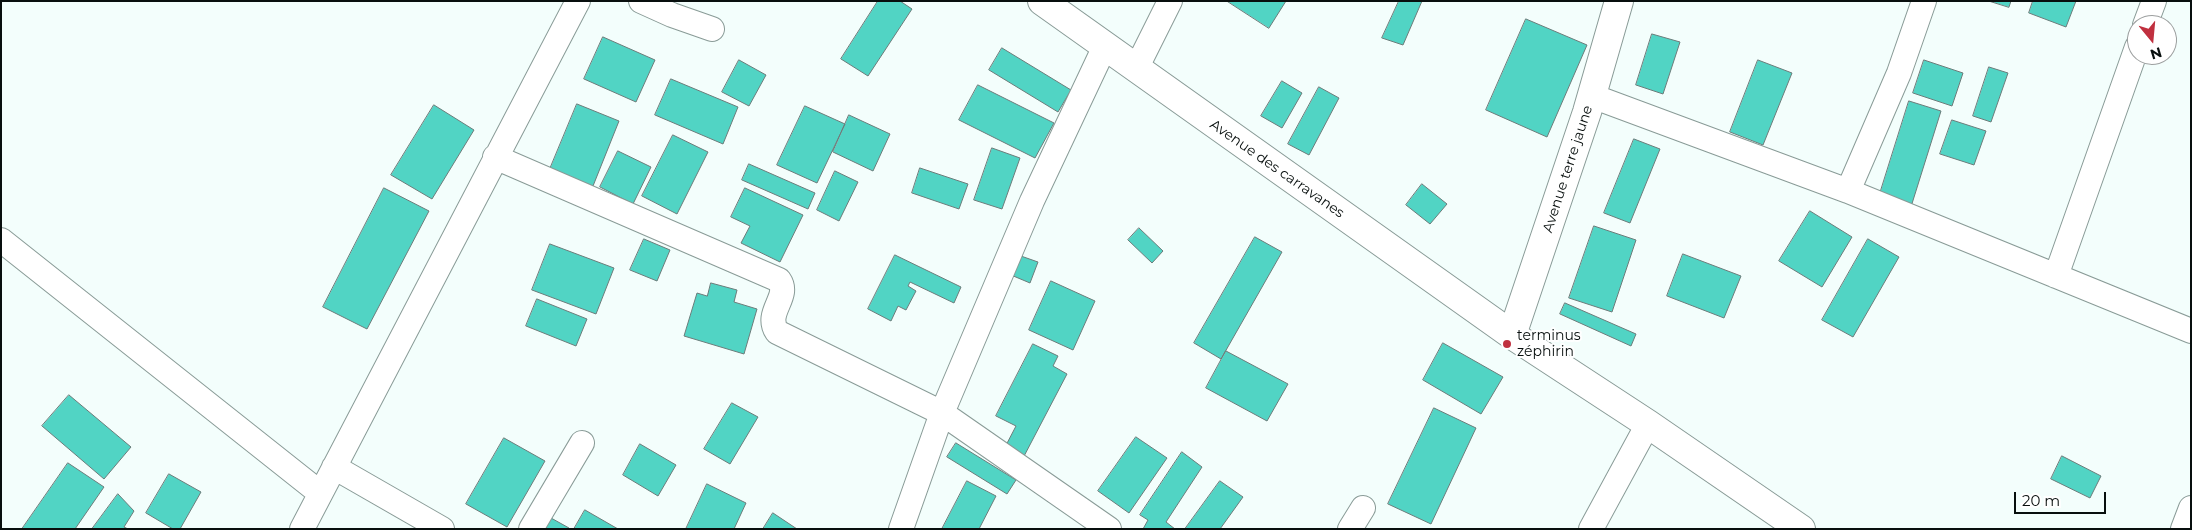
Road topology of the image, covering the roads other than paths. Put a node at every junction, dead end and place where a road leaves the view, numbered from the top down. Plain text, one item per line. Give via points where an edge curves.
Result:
1 (578, 1) edge
2 (641, 1) edge
3 (1042, 1) edge
4 (1170, 1) edge
5 (1619, 1) edge
6 (1924, 1) edge
7 (2154, 1) edge
8 (2149, 15) edge
9 (712, 29) dead end
10 (1105, 46) junction
11 (2131, 65) edge
12 (1136, 69) junction
13 (1592, 96) junction
14 (495, 157) junction
15 (1848, 191) junction
16 (1, 240) edge
17 (2056, 276) junction
18 (2191, 331) edge
19 (1512, 335) junction
20 (942, 413) junction
21 (1648, 424) junction
22 (582, 442) dead end
23 (334, 467) junction
24 (320, 493) junction
25 (1363, 508) dead end
26 (2191, 508) edge
27 (302, 529) edge
28 (442, 529) edge
29 (531, 529) edge
30 (901, 529) edge
31 (1109, 529) edge
32 (1350, 529) edge
33 (1591, 529) edge
34 (1801, 529) edge
35 (2183, 529) edge

1 - 14 street
2 - 9 street
3 - 10 street, Avenue des carravanes
4 - 12 street
5 - 13 street, Avenue terre jaune
6 - 15 street via 1899,73
7 - 8 street
10 - 12 street, Avenue des carravanes
10 - 20 street via 1032,201
11 - 17 street
12 - 19 street, Avenue des carravanes
13 - 15 street
13 - 19 street, Avenue terre jaune
14 - 20 street via 779,280 783,291 772,318 777,332
14 - 23 street
15 - 17 street
16 - 24 street
17 - 18 street
19 - 21 street, Avenue des carravanes
20 - 30 street
20 - 31 street
21 - 33 street
21 - 34 street, Avenue des carravanes
22 - 29 street
23 - 24 street
23 - 28 street
24 - 27 street
25 - 32 street
26 - 35 street

